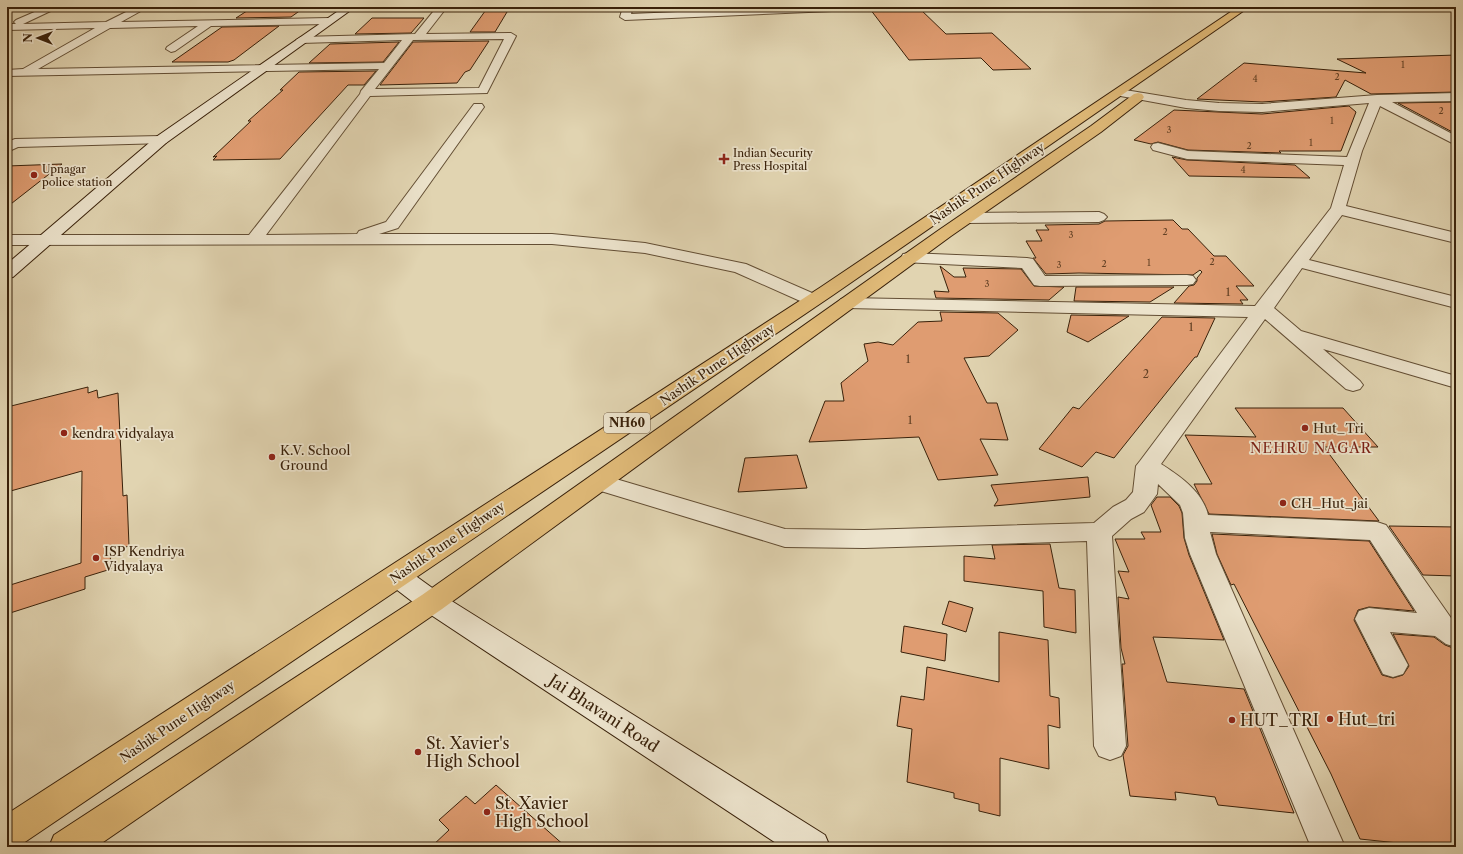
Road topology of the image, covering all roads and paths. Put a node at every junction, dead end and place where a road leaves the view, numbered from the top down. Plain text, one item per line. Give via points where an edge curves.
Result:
1 (54, 7) edge
2 (143, 7) edge
3 (350, 7) edge
4 (442, 7) edge
5 (628, 7) edge
6 (855, 7) edge
7 (1244, 7) edge
8 (1262, 7) edge
9 (328, 21) junction
10 (209, 23) junction
11 (108, 25) junction
12 (7, 27) edge
13 (414, 38) junction
14 (301, 40) junction
15 (171, 49) dead end
16 (387, 66) junction
17 (261, 68) junction
18 (7, 72) edge
19 (26, 72) junction
20 (1128, 90) junction
21 (430, 92) junction
22 (365, 94) junction
23 (1456, 97) edge
24 (1377, 99) junction
25 (161, 140) junction
26 (1456, 141) edge
27 (1158, 147) dead end
28 (7, 148) edge
29 (1352, 161) junction
30 (1338, 209) junction
31 (1099, 217) dead end
32 (966, 218) junction
33 (1456, 238) edge
34 (45, 239) junction
35 (254, 239) junction
36 (350, 239) junction
37 (7, 240) edge
38 (909, 258) junction
39 (1298, 262) junction
40 (7, 273) edge
41 (1187, 280) dead end
42 (813, 300) junction
43 (847, 303) junction
44 (1456, 303) edge
45 (1262, 310) junction
46 (1294, 335) junction
47 (1456, 382) edge
48 (1353, 385) dead end
49 (1148, 466) junction
50 (599, 482) junction
51 (1196, 523) junction
52 (1099, 532) junction
53 (396, 576) junction
54 (432, 602) junction
55 (1448, 631) edge
56 (1393, 665) dead end
57 (1110, 746) dead end
58 (7, 834) edge
59 (66, 847) edge
60 (813, 847) edge
61 (1328, 847) edge

1 - 12 street
2 - 11 street
3 - 9 street
4 - 13 street
5 - 6 street via 625,17
7 - 20 highway, Nashik Pune Highway / NH60
8 - 20 highway, Nashik Pune Highway / NH60
9 - 10 street
9 - 14 street
10 - 11 street
10 - 15 street
11 - 12 street
11 - 19 street
13 - 14 street
13 - 16 street
13 - 21 street via 512,36 483,91
14 - 17 street
16 - 17 street
16 - 22 street
17 - 19 street
17 - 25 street
18 - 19 street
20 - 24 street via 1219,108 1262,108
20 - 32 highway, Nashik Pune Highway / NH60 via 1096,129
20 - 42 highway, Nashik Pune Highway / NH60
21 - 22 street
21 - 36 street via 484,106 392,225
22 - 35 street
23 - 24 street
24 - 26 street
24 - 29 street
25 - 28 street via 15,143
25 - 34 street
27 - 29 street via 1188,155
29 - 30 street
30 - 33 street
30 - 39 street
31 - 32 street
32 - 38 highway, Nashik Pune Highway / NH60
34 - 35 street
34 - 37 street
34 - 40 street
35 - 36 street
36 - 42 street via 552,239 645,248 740,268
38 - 41 street via 1027,262 1040,281
38 - 43 highway, Nashik Pune Highway / NH60
39 - 44 street
39 - 45 street
42 - 53 highway, Nashik Pune Highway / NH60
43 - 45 street
43 - 50 highway, Nashik Pune Highway / NH60
45 - 46 street
45 - 49 street
46 - 47 street
46 - 48 street
49 - 51 street via 1175,485 1194,510
49 - 52 street via 1146,494 1135,506
50 - 52 street via 785,538 864,539
50 - 54 highway, Nashik Pune Highway / NH60
51 - 55 street via 1377,531
51 - 61 street via 1203,554
52 - 57 street
53 - 54 street, Jai Bhavani Road
53 - 58 highway, Nashik Pune Highway / NH60
54 - 59 highway, Nashik Pune Highway / NH60
54 - 60 street, Jai Bhavani Road
55 - 56 street via 1369,619

